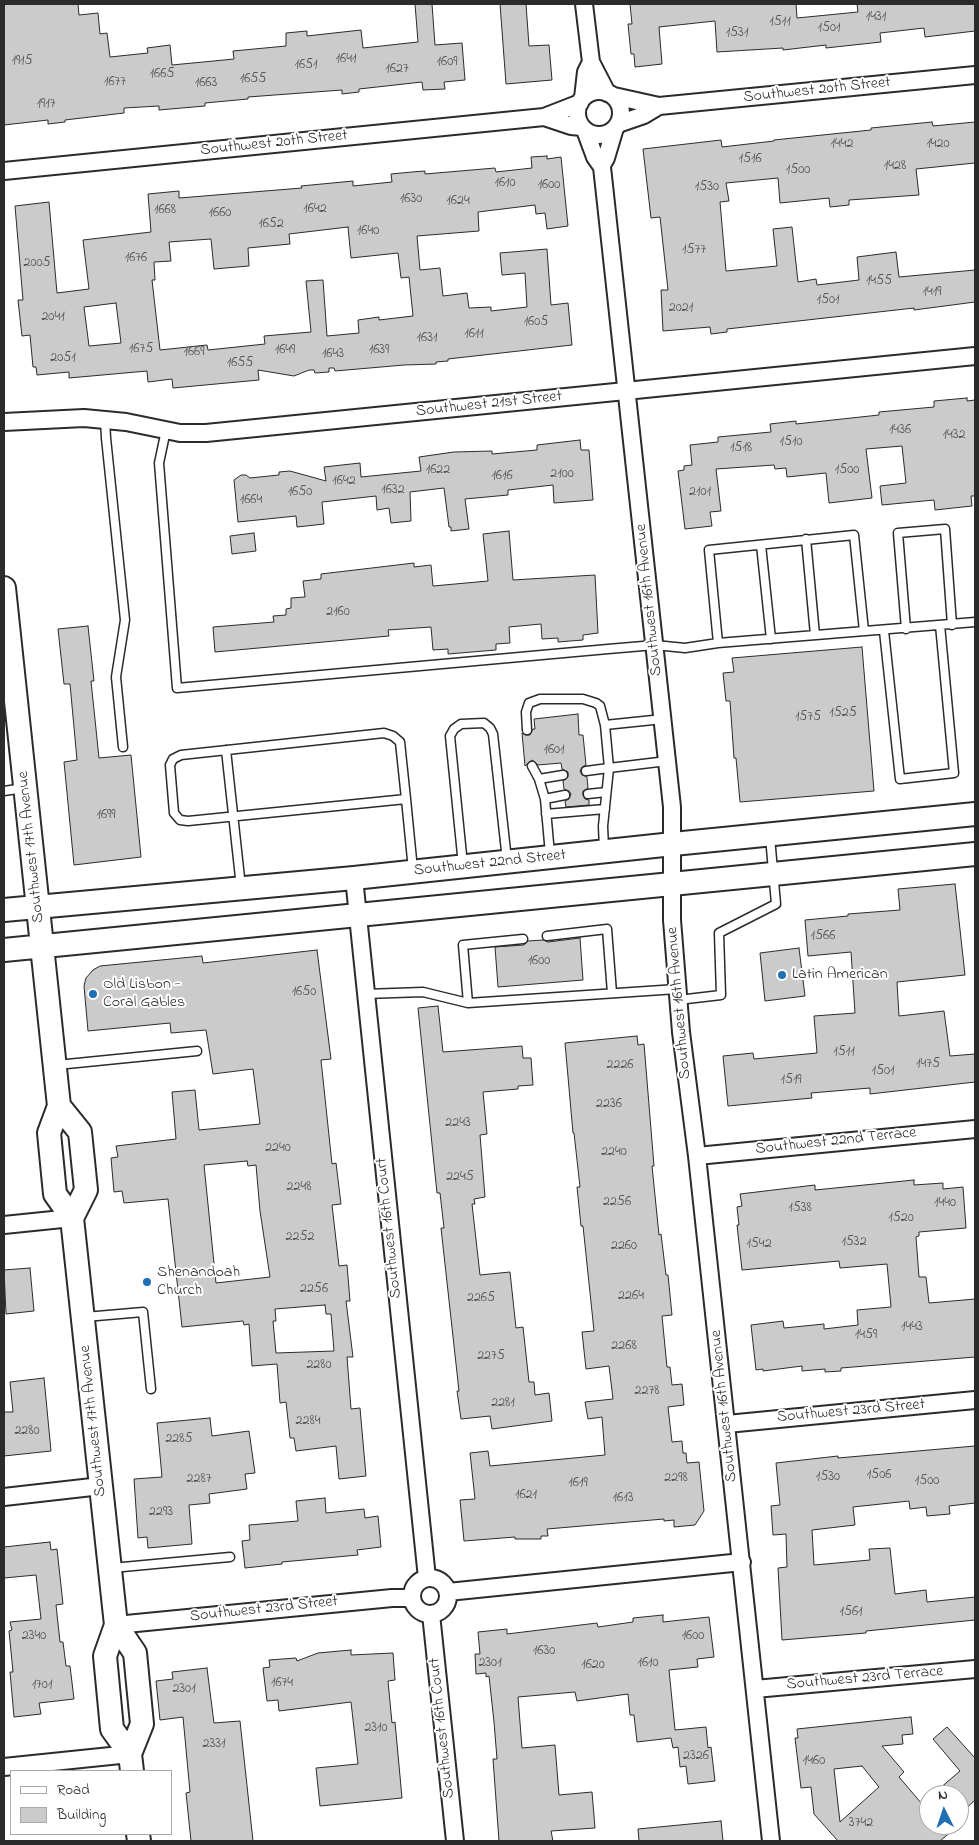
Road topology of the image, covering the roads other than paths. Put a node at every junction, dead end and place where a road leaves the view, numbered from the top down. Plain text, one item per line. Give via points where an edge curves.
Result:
1 (584, 4) edge
2 (591, 62) junction
3 (975, 75) edge
4 (610, 94) junction
5 (581, 100) junction
6 (659, 106) junction
7 (544, 117) junction
8 (617, 126) junction
9 (584, 128) junction
10 (602, 165) junction
11 (4, 171) edge
12 (975, 356) edge
13 (627, 391) junction
14 (106, 420) junction
15 (4, 422) edge
16 (166, 430) junction
17 (806, 539) junction
18 (760, 545) junction
19 (4, 588) edge
20 (975, 622) edge
21 (952, 625) junction
22 (940, 626) junction
23 (906, 628) junction
24 (884, 631) junction
25 (864, 632) junction
26 (815, 635) junction
27 (771, 639) junction
28 (718, 643) junction
29 (655, 645) junction
30 (8, 675) edge
31 (663, 719) junction
32 (605, 725) junction
33 (527, 730) dead end
34 (123, 747) dead end
35 (226, 750) junction
36 (667, 761) junction
37 (532, 766) dead end
38 (609, 768) junction
39 (586, 771) dead end
40 (562, 775) dead end
41 (539, 779) junction
42 (26, 788) junction
43 (4, 791) edge
44 (606, 792) junction
45 (588, 794) dead end
46 (565, 796) dead end
47 (406, 799) junction
48 (544, 799) junction
49 (605, 809) junction
50 (546, 814) junction
51 (975, 814) edge
52 (233, 818) junction
53 (770, 834) junction
54 (673, 844) junction
55 (604, 851) junction
56 (975, 854) edge
57 (550, 857) junction
58 (507, 862) junction
59 (464, 866) junction
60 (413, 872) junction
61 (774, 874) junction
62 (354, 878) junction
63 (672, 884) junction
64 (242, 889) junction
65 (39, 906) junction
66 (4, 910) edge
67 (357, 915) junction
68 (547, 936) dead end
69 (523, 939) dead end
70 (42, 946) junction
71 (4, 950) edge
72 (612, 993) junction
73 (365, 994) junction
74 (678, 994) junction
75 (468, 1003) junction
76 (197, 1051) dead end
77 (55, 1065) junction
78 (59, 1106) junction
79 (975, 1129) edge
80 (697, 1156) junction
81 (72, 1218) junction
82 (4, 1225) edge
83 (83, 1317) junction
84 (151, 1389) dead end
85 (975, 1400) edge
86 (727, 1424) junction
87 (102, 1486) junction
88 (4, 1497) edge
89 (230, 1557) dead end
90 (742, 1562) junction
91 (110, 1568) junction
92 (427, 1578) junction
93 (448, 1592) junction
94 (412, 1598) junction
95 (431, 1614) junction
96 (116, 1625) junction
97 (975, 1669) edge
98 (755, 1689) junction
99 (131, 1762) edge
100 (4, 1767) edge
101 (455, 1841) edge
102 (771, 1841) edge

1 - 2 street
2 - 4 street
2 - 5 street
3 - 6 street, Southwest 20th Street
4 - 5 street via 599,91
4 - 6 street, Southwest 20th Street
4 - 8 street via 621,109
5 - 7 street, Southwest 20th Street
5 - 9 street via 577,111
6 - 8 street, Southwest 20th Street
7 - 9 street, Southwest 20th Street
7 - 11 street, Southwest 20th Street
8 - 9 street via 600,135
8 - 10 street, Southwest 16th Avenue
9 - 10 street, Southwest 16th Avenue via 595,157
10 - 13 street, Southwest 16th Avenue
12 - 13 street, Southwest 21st Street
13 - 16 street, Southwest 21st Street via 206,433
13 - 29 street, Southwest 16th Avenue
14 - 15 street, Southwest 21st Street via 77,418
14 - 16 street, Southwest 21st Street
14 - 34 lane via 125,620 116,677
16 - 29 lane via 159,463 177,688
17 - 18 lane
17 - 25 lane via 854,535
17 - 26 lane
18 - 27 lane
18 - 28 lane via 709,550
19 - 30 main road, Southwest 17th Avenue
20 - 21 lane
21 - 22 lane
21 - 23 lane via 945,529 898,533
22 - 23 lane
22 - 24 lane via 954,773 900,779
23 - 24 lane
24 - 25 lane
25 - 26 lane
26 - 27 lane
27 - 28 lane
28 - 29 lane via 685,648
29 - 31 street, Southwest 16th Avenue
30 - 42 main road, Southwest 17th Avenue
31 - 32 lane
31 - 36 street, Southwest 16th Avenue
32 - 33 lane via 600,706 596,703 583,699 540,699 529,703
32 - 38 lane
35 - 47 lane via 384,733 400,742
35 - 52 lane
35 - 52 lane via 180,755 173,759 170,765 174,813 180,820 188,821
36 - 38 lane
36 - 54 street, Southwest 16th Avenue
37 - 41 lane
38 - 39 lane
38 - 44 lane
40 - 41 lane
41 - 48 lane
42 - 43 lane
42 - 65 main road, Southwest 17th Avenue
44 - 45 lane
44 - 49 lane
46 - 48 lane
47 - 52 lane
47 - 60 lane
48 - 50 lane
49 - 50 lane
49 - 55 lane
50 - 57 lane
51 - 53 main road, Southwest 22nd Street
52 - 64 lane
53 - 54 main road, Southwest 22nd Street
53 - 61 lane
54 - 55 main road, Southwest 22nd Street
54 - 63 street, Southwest 16th Avenue
55 - 57 main road, Southwest 22nd Street
56 - 61 main road
57 - 58 main road, Southwest 22nd Street
58 - 59 main road, Southwest 22nd Street
58 - 59 lane via 493,734 484,723 474,722 461,724 450,736
59 - 60 main road, Southwest 22nd Street
60 - 62 main road, Southwest 22nd Street
61 - 63 main road
61 - 74 lane via 776,904 720,933 721,995
62 - 64 main road, Southwest 22nd Street
62 - 67 street, Southwest 16th Court
63 - 67 main road
63 - 74 street, Southwest 16th Avenue
64 - 65 main road, Southwest 22nd Street
65 - 66 main road, Southwest 22nd Street
65 - 70 main road, Southwest 17th Avenue
67 - 70 main road
67 - 73 street, Southwest 16th Court
68 - 72 lane via 607,929
69 - 75 lane via 463,945
70 - 71 main road
70 - 77 main road, Southwest 17th Avenue
72 - 74 lane
72 - 75 lane
73 - 75 lane via 423,992
73 - 92 street, Southwest 16th Court
74 - 80 street, Southwest 16th Avenue
76 - 77 lane
77 - 78 main road, Southwest 17th Avenue
78 - 81 main road, Southwest 17th Avenue via 49,1133 55,1194
78 - 81 main road via 80,1132 86,1190
79 - 80 street, Southwest 22nd Terrace
80 - 86 street, Southwest 16th Avenue
81 - 82 street
81 - 83 main road, Southwest 17th Avenue
83 - 84 lane via 143,1312
83 - 87 main road, Southwest 17th Avenue
85 - 86 street, Southwest 23rd Street
86 - 90 street, Southwest 16th Avenue
87 - 88 street
87 - 91 main road, Southwest 17th Avenue
89 - 91 lane
90 - 93 street
90 - 98 street, Southwest 16th Avenue
91 - 96 main road, Southwest 17th Avenue
92 - 93 street via 438,1580
92 - 94 street via 418,1583
93 - 95 street via 444,1607
94 - 95 street via 417,1608
94 - 96 street, Southwest 23rd Street
95 - 101 street, Southwest 16th Court
96 - 99 main road, Southwest 17th Avenue via 105,1656 111,1720 112,1728
96 - 99 main road, Southwest 17th Avenue via 135,1653 142,1724
97 - 98 street, Southwest 23rd Terrace
98 - 102 street, Southwest 16th Avenue
99 - 100 street

